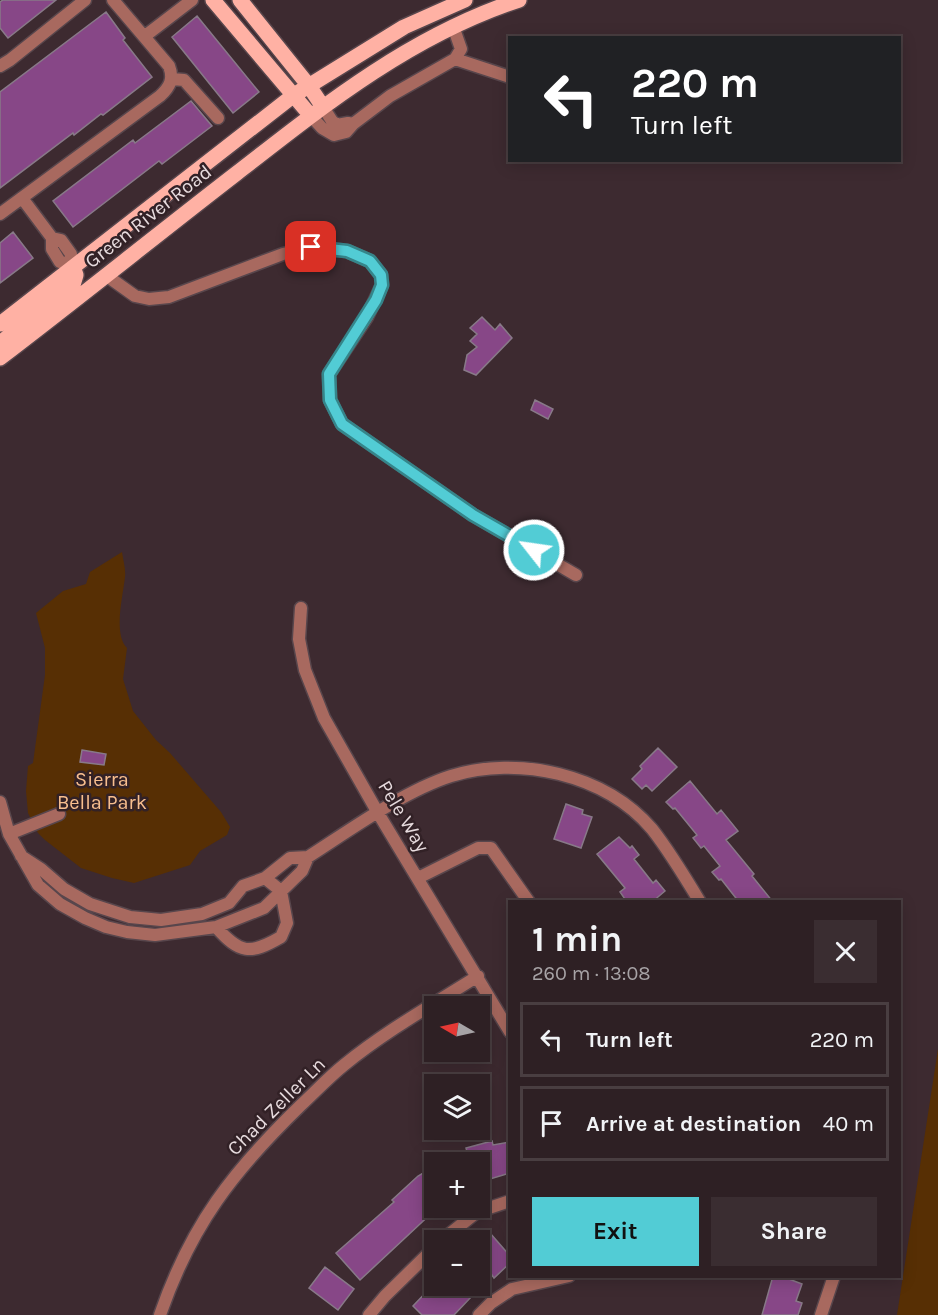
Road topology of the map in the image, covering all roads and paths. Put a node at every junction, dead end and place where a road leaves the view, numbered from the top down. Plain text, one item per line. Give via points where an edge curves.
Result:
1 (85, 0) edge
2 (113, 0) edge
3 (192, 0) edge
4 (213, 0) edge
5 (240, 0) edge
6 (465, 0) edge
7 (519, 0) edge
8 (453, 26) junction
9 (145, 36) junction
10 (454, 59) junction
11 (0, 66) edge
12 (508, 77) edge
13 (172, 79) junction
14 (309, 86) junction
15 (294, 95) junction
16 (317, 112) junction
17 (218, 118) dead end
18 (22, 198) junction
19 (0, 214) edge
20 (72, 266) junction
21 (107, 276) junction
22 (0, 324) edge
23 (0, 343) edge
24 (0, 357) edge
25 (576, 575) dead end
26 (301, 608) dead end
27 (0, 802) edge
28 (378, 813) junction
29 (59, 814) dead end
30 (9, 834) junction
31 (21, 856) junction
32 (308, 857) junction
33 (265, 878) junction
34 (418, 878) junction
35 (281, 891) junction
36 (528, 900) edge
37 (699, 900) edge
38 (216, 927) junction
39 (478, 976) junction
40 (508, 1028) edge
41 (508, 1202) edge
42 (454, 1230) edge
43 (424, 1258) edge
44 (560, 1278) edge
45 (833, 1278) edge
46 (160, 1315) edge
47 (369, 1315) edge
48 (479, 1315) edge
49 (821, 1315) edge

1 - 11 street
2 - 9 street
3 - 9 street
4 - 15 main road
5 - 14 main road
6 - 14 main road, Green River Road via 404,27
7 - 8 main road, Green River Road
8 - 10 street via 462,49
8 - 16 main road, Green River Road via 404,52
9 - 13 street via 169,66
10 - 12 street
10 - 16 street via 390,96 353,124 337,125
13 - 17 street via 184,80
13 - 18 street via 160,96
14 - 15 main road, Green River Road
14 - 16 main road
15 - 16 main road
15 - 20 main road, Green River Road
16 - 21 main road, Green River Road
18 - 19 street
18 - 20 street via 52,238 61,240 71,254
20 - 22 main road, Green River Road
20 - 23 main road via 76,275 73,285
21 - 24 main road, Green River Road
21 - 25 street via 135,296 169,297 311,247 347,251 370,261 381,275 382,285 329,374 330,400 342,424 473,515
26 - 28 street, Pele Way via 299,639 305,670 324,718
27 - 30 street
28 - 32 street
28 - 34 street, Pele Way
28 - 37 street via 420,788 482,769 527,768 566,775 627,806 651,828
29 - 30 street
30 - 31 street
31 - 33 street via 90,904 130,917 161,920 202,914 229,903 243,886
31 - 38 street via 38,885 60,904 106,927 154,935
32 - 33 street via 290,858
32 - 35 street via 302,872
33 - 35 street
34 - 36 street via 478,848 490,848
34 - 39 street, Pele Way
35 - 38 street via 264,908
35 - 38 street via 287,923 281,937 264,947 244,949 228,941
39 - 40 street, Pele Way
39 - 46 street, Chad Zeller Ln via 390,1030 342,1066 248,1159 194,1236
41 - 42 street via 477,1212
43 - 47 street
44 - 48 street via 512,1289
45 - 49 street

